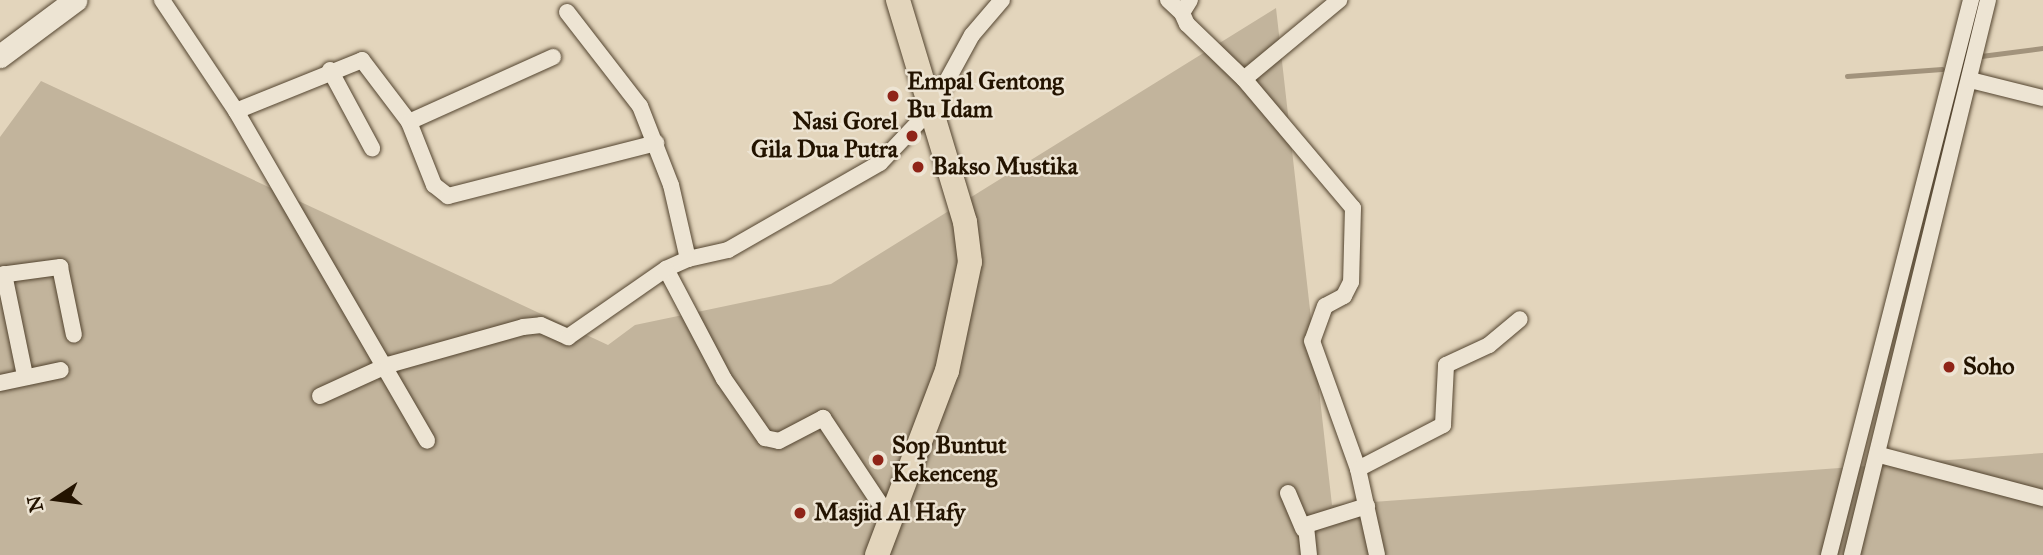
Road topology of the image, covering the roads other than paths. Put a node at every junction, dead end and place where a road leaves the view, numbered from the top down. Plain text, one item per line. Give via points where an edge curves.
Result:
1 (75, 0) edge
2 (162, 0) edge
3 (898, 0) edge
4 (1002, 0) edge
5 (1168, 0) edge
6 (1339, 0) edge
7 (1970, 0) edge
8 (1988, 0) edge
9 (1186, 7) edge
10 (567, 12) dead end
11 (0, 56) edge
12 (553, 57) dead end
13 (330, 70) junction
14 (1244, 79) junction
15 (1970, 80) junction
16 (2043, 98) edge
17 (932, 108) junction
18 (236, 111) junction
19 (409, 122) junction
20 (656, 143) junction
21 (372, 148) dead end
22 (688, 259) junction
23 (666, 269) junction
24 (2, 275) edge
25 (1520, 319) dead end
26 (74, 335) dead end
27 (388, 365) junction
28 (61, 370) dead end
29 (25, 375) junction
30 (0, 383) edge
31 (320, 396) dead end
32 (427, 441) dead end
33 (1880, 455) junction
34 (1358, 469) junction
35 (1288, 493) dead end
36 (2043, 498) edge
37 (1367, 506) junction
38 (890, 519) junction
39 (1303, 529) junction
40 (877, 555) edge
41 (1309, 555) edge
42 (1377, 555) edge
43 (1829, 555) edge
44 (1852, 555) edge

1 - 11 street
2 - 18 street
3 - 17 main road
4 - 17 street via 972,35
5 - 9 street
6 - 14 street
7 - 43 street
8 - 15 street
9 - 14 street
10 - 20 street via 636,99
12 - 19 street
13 - 18 street
13 - 19 street via 356,61 368,64
13 - 21 street
14 - 34 street via 1353,208 1351,282 1344,296 1325,306 1312,341
15 - 16 street
15 - 33 street
17 - 22 street via 894,151 860,177 728,250
17 - 38 main road via 970,262 947,371
18 - 27 street
19 - 20 street via 444,196
20 - 22 street
22 - 23 street
23 - 27 street via 568,337 529,326
23 - 38 street via 724,379 765,438 779,441 823,418
24 - 26 street via 60,267
24 - 29 street
25 - 34 street via 1489,345 1446,365 1443,425
27 - 31 street
27 - 32 street
28 - 29 street
29 - 30 street
33 - 36 street
33 - 44 street
34 - 37 street
35 - 39 street
37 - 39 street
37 - 42 street
38 - 40 main road
39 - 41 street

